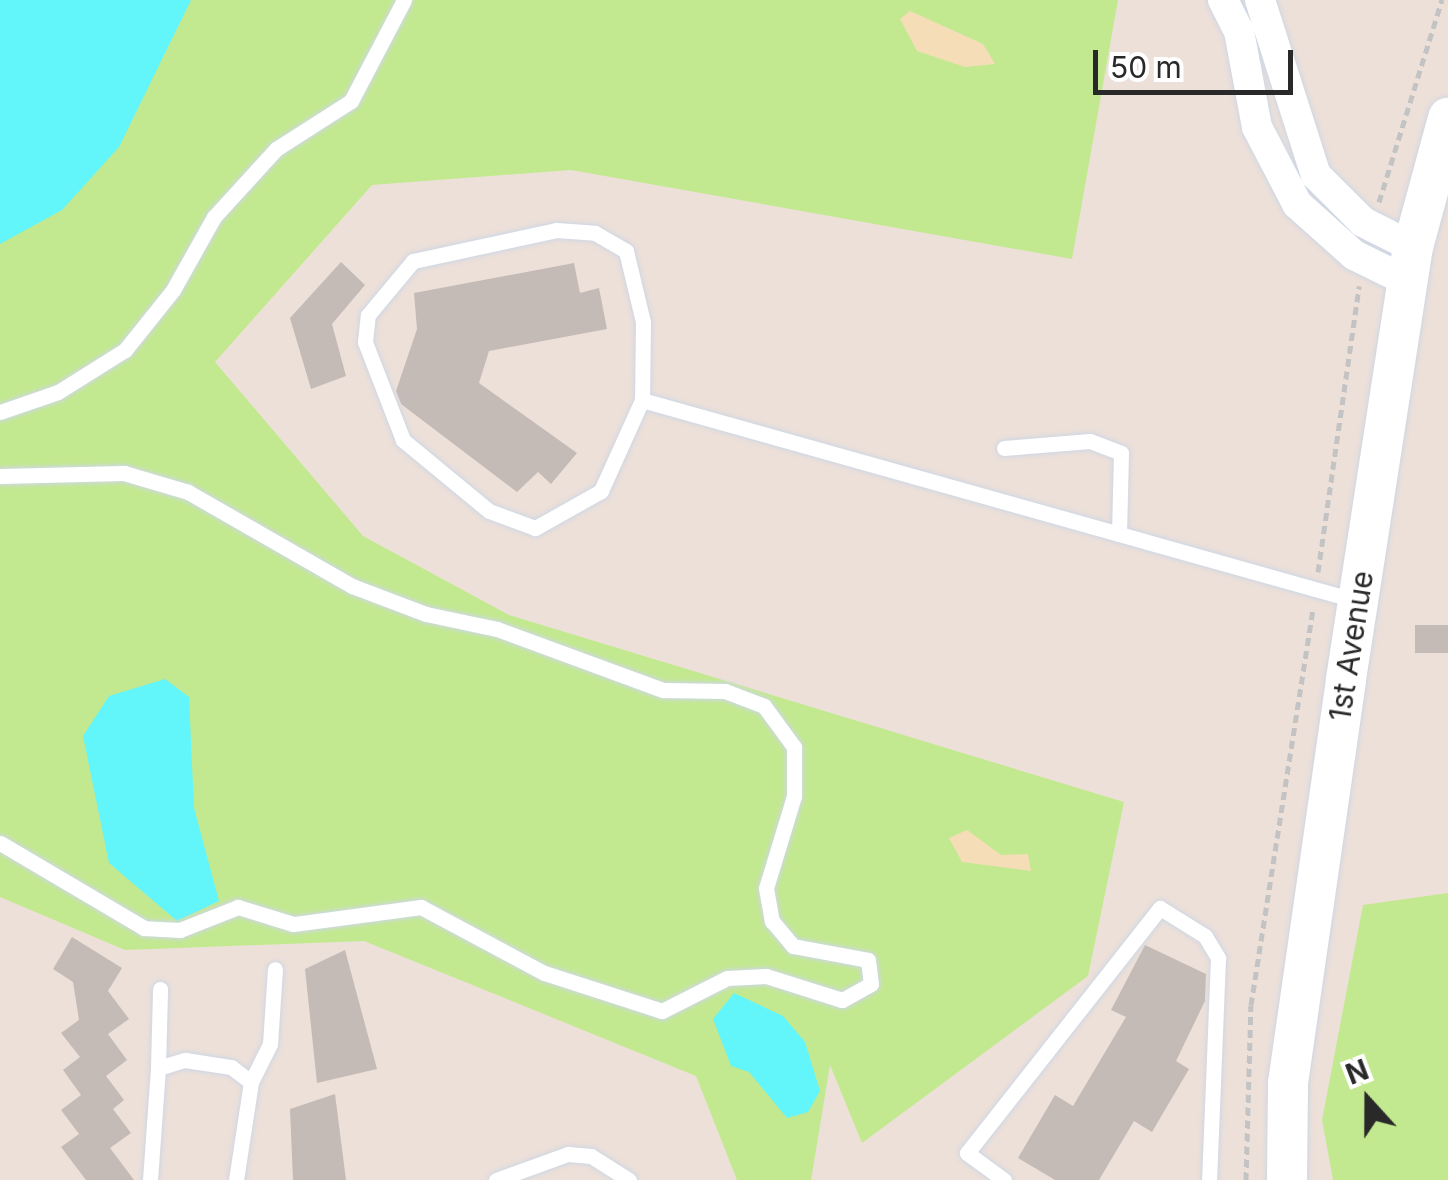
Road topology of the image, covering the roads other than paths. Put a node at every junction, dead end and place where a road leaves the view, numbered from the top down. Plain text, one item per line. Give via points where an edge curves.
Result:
1 (404, 0) edge
2 (1222, 0) edge
3 (1260, 0) edge
4 (1448, 118) edge
5 (1410, 264) junction
6 (642, 400) junction
7 (0, 412) edge
8 (1004, 448) dead end
9 (0, 476) edge
10 (1119, 534) junction
11 (1358, 601) junction
12 (0, 843) edge
13 (275, 969) dead end
14 (160, 989) dead end
15 (158, 1068) junction
16 (251, 1082) junction
17 (150, 1180) edge
18 (236, 1180) edge
19 (496, 1180) edge
20 (629, 1180) edge
21 (1004, 1180) edge
22 (1209, 1180) edge
23 (1287, 1180) edge

1 - 7 lane via 351,101 276,150 214,216 173,290 125,350 58,392
2 - 5 street via 1239,31 1257,127 1297,204 1354,255
3 - 5 street via 1316,176
4 - 5 main road, 1st Avenue
5 - 11 main road, 1st Avenue
6 - 6 lane via 601,491 535,528 489,511 402,440 371,377 368,315 433,250 556,230 595,233 626,251 635,270
6 - 10 lane
8 - 10 lane via 1090,441 1121,452
9 - 12 lane via 124,473 188,492 352,586 426,614 497,629 663,690 725,691 764,706 794,747 794,796 766,888 772,921 793,946 868,960 871,984 842,1000 766,976 727,978 662,1011 544,974 421,907 293,924 238,907 180,930 144,928
10 - 11 lane
11 - 23 main road, 1st Avenue via 1288,1083
13 - 16 lane via 270,1044
14 - 15 lane
15 - 16 lane via 186,1060 231,1067
15 - 17 lane
16 - 18 lane
19 - 20 lane via 568,1154 590,1156
21 - 22 lane via 967,1153 1160,908 1205,936 1218,958

